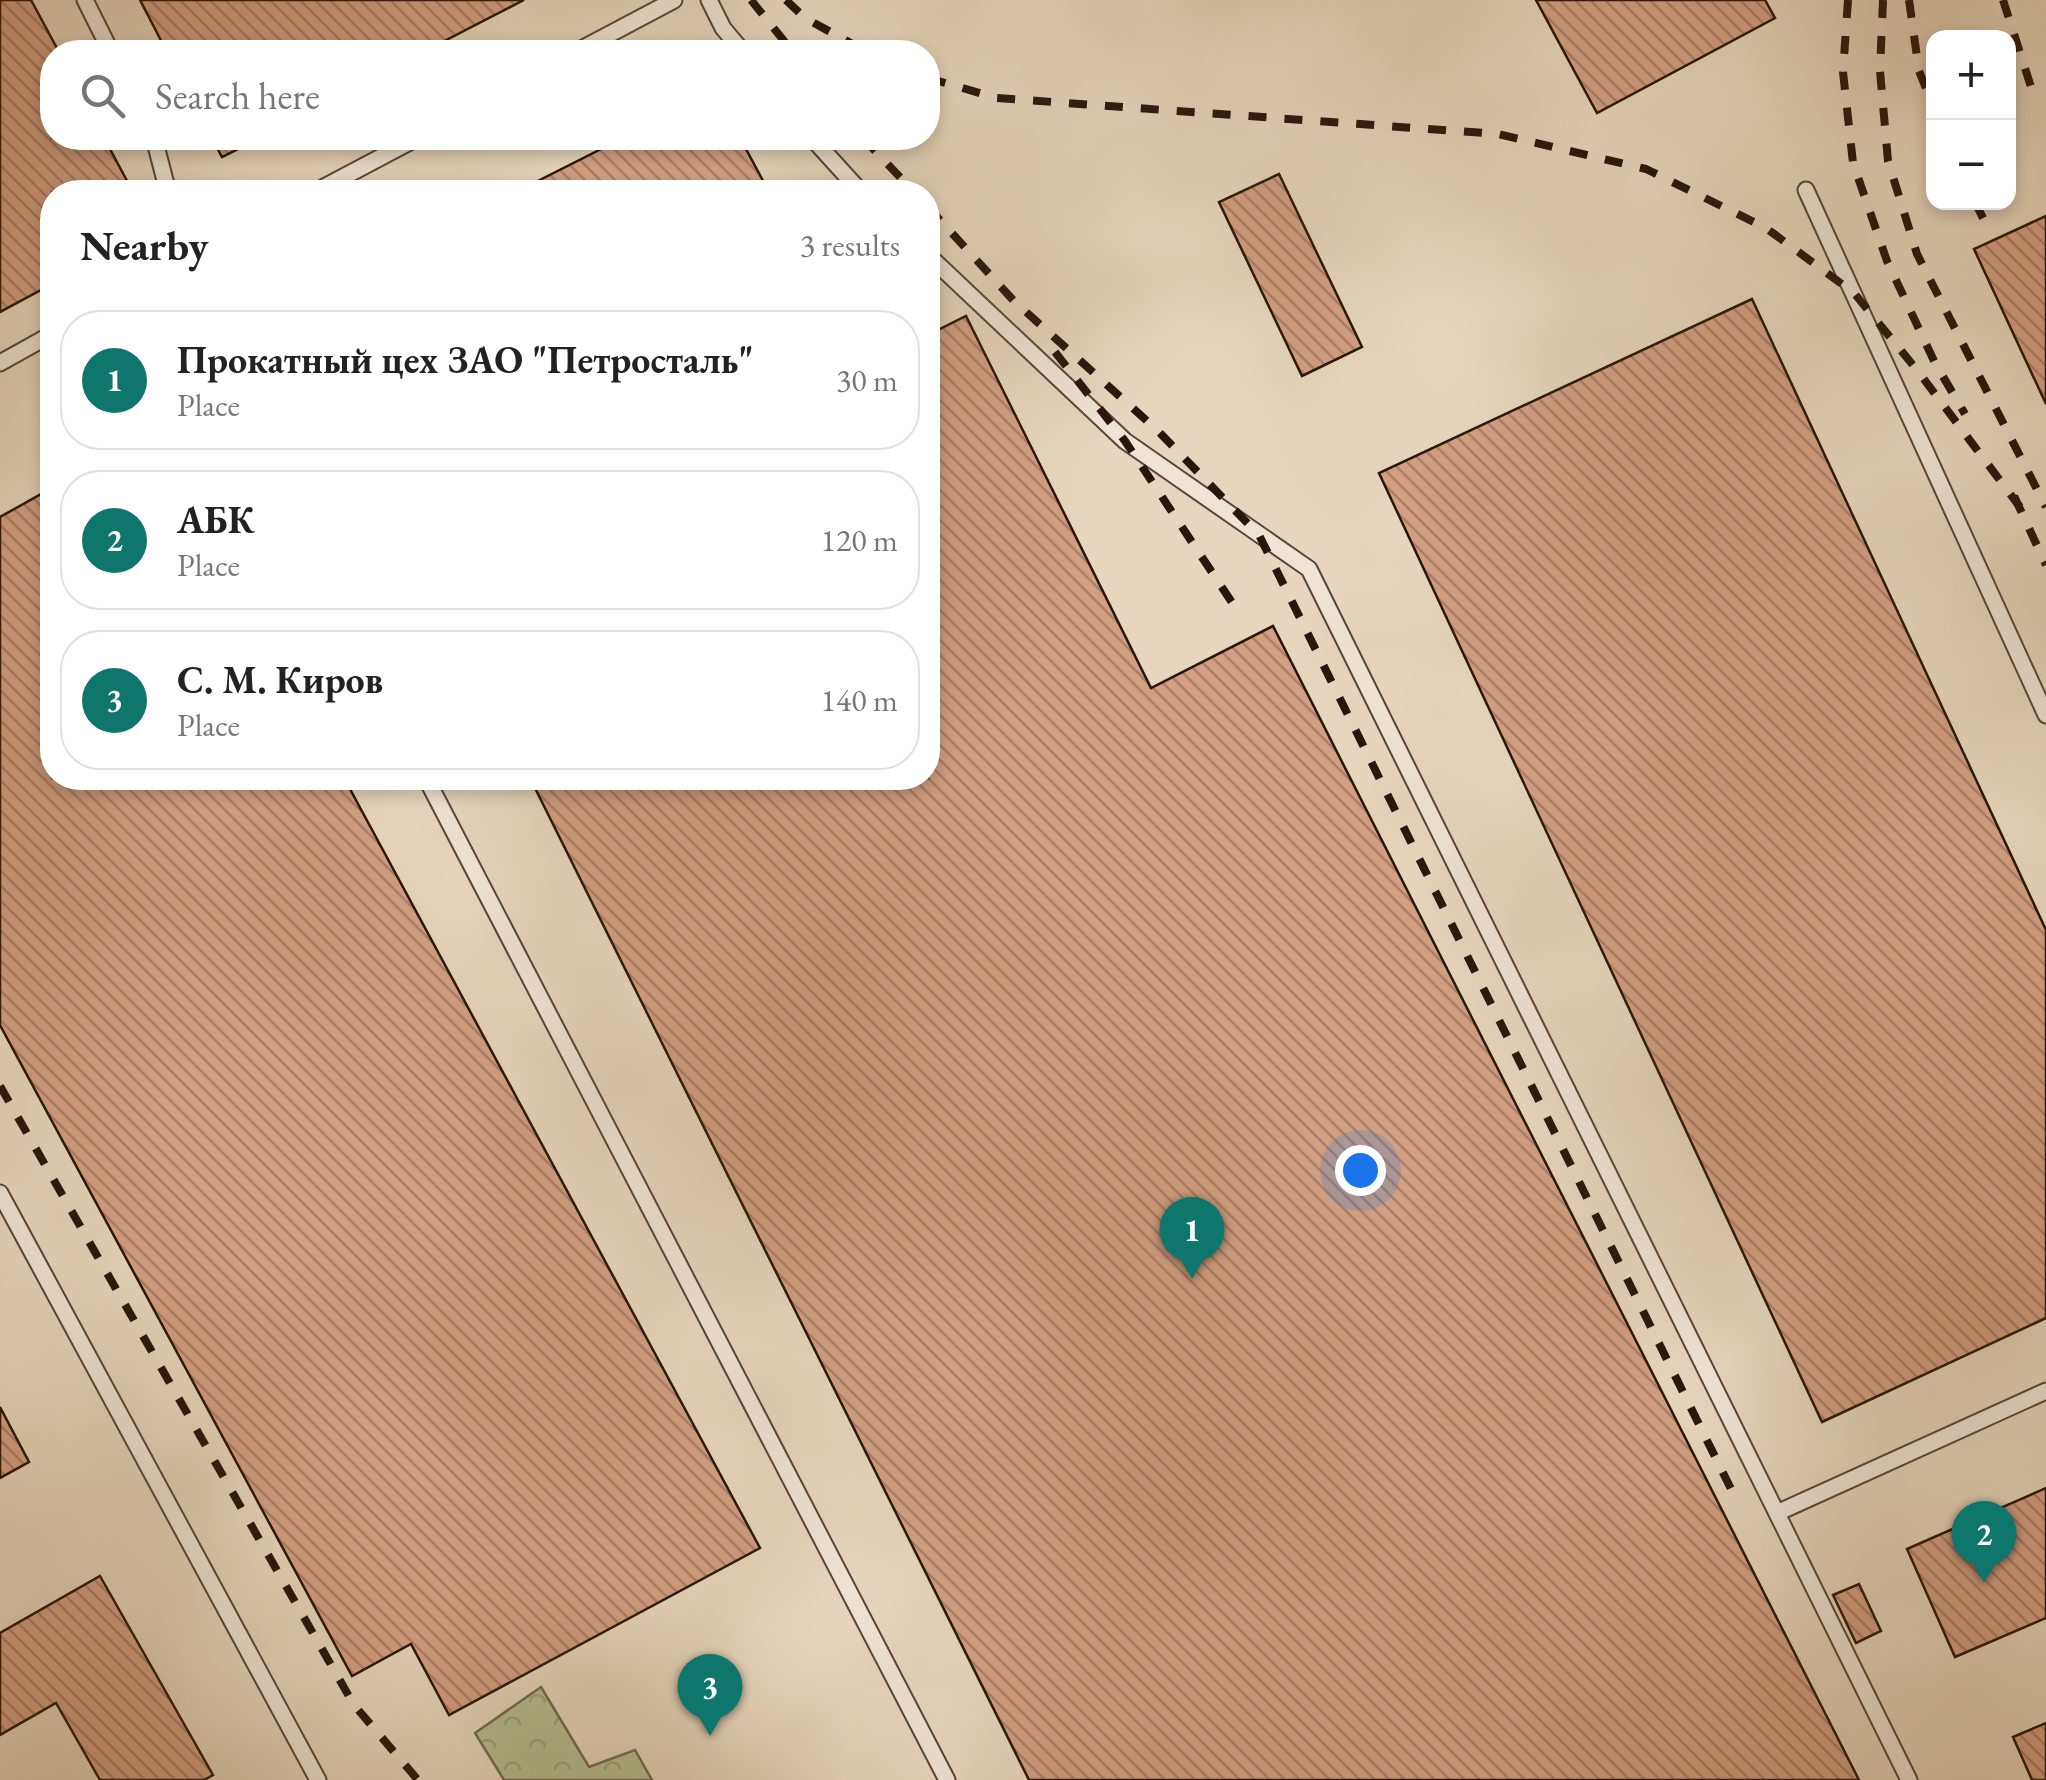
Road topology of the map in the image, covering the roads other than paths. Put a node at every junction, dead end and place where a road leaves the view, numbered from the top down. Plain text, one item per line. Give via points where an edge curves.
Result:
1 (85, 0) edge
2 (674, 0) edge
3 (709, 0) edge
4 (105, 40) edge
5 (599, 40) edge
6 (734, 40) edge
7 (157, 150) edge
8 (395, 150) edge
9 (823, 150) edge
10 (165, 180) edge
11 (338, 180) edge
12 (850, 180) edge
13 (1806, 190) dead end
14 (940, 266) edge
15 (40, 341) edge
16 (0, 363) edge
17 (2046, 715) edge
18 (432, 790) edge
19 (0, 1192) edge
20 (2046, 1392) edge
21 (1778, 1513) junction
22 (318, 1780) edge
23 (946, 1780) edge
24 (1910, 1780) edge

1 - 4 lane
2 - 5 lane
3 - 6 lane
7 - 10 lane
8 - 11 lane
9 - 12 lane
13 - 17 lane
14 - 21 lane via 1125,441 1309,569
15 - 16 lane
18 - 23 lane
19 - 22 lane
20 - 21 lane
21 - 24 lane

